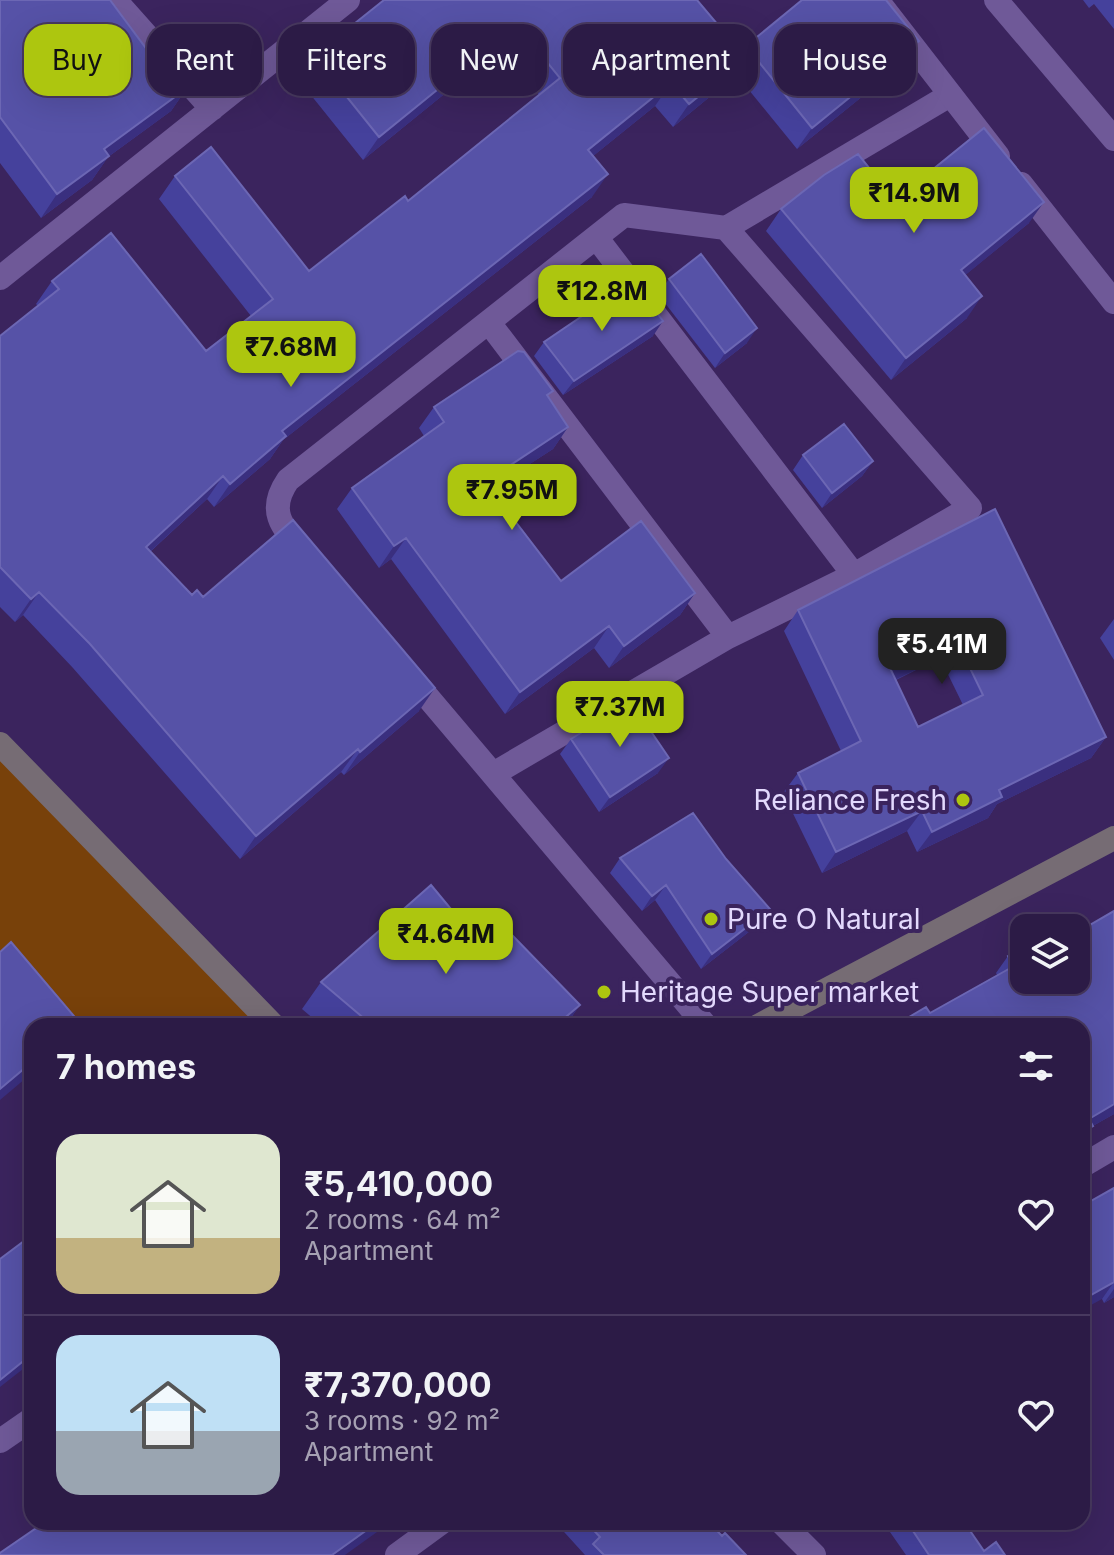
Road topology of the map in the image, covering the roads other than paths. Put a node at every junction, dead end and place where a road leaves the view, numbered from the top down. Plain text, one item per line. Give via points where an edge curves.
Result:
1 (115, 0) edge
2 (348, 0) edge
3 (877, 0) edge
4 (996, 0) edge
5 (950, 95) junction
6 (212, 109) junction
7 (1114, 139) edge
8 (726, 228) junction
9 (596, 237) junction
10 (0, 278) edge
11 (1114, 302) edge
12 (490, 324) junction
13 (323, 574) edge
14 (854, 575) junction
15 (728, 637) junction
16 (393, 656) edge
17 (0, 744) edge
18 (493, 774) junction
19 (1114, 838) edge
20 (266, 1018) edge
21 (699, 1018) edge
22 (773, 1018) edge
23 (1114, 1147) edge
24 (1090, 1161) edge
25 (24, 1424) edge
26 (0, 1441) edge
27 (431, 1530) edge
28 (789, 1530) edge
29 (397, 1555) edge
30 (814, 1555) edge

1 - 6 street
2 - 6 street
3 - 5 street
4 - 7 street
5 - 8 street
5 - 11 street
6 - 10 street
8 - 9 street via 624,215
8 - 14 street via 970,508
9 - 12 street
9 - 14 street
12 - 13 street via 288,480 277,496 283,527
12 - 15 street
14 - 15 street
15 - 18 street
16 - 18 street
17 - 20 main road
18 - 21 street
19 - 22 main road
23 - 24 street
25 - 26 street
27 - 29 street
28 - 30 street

